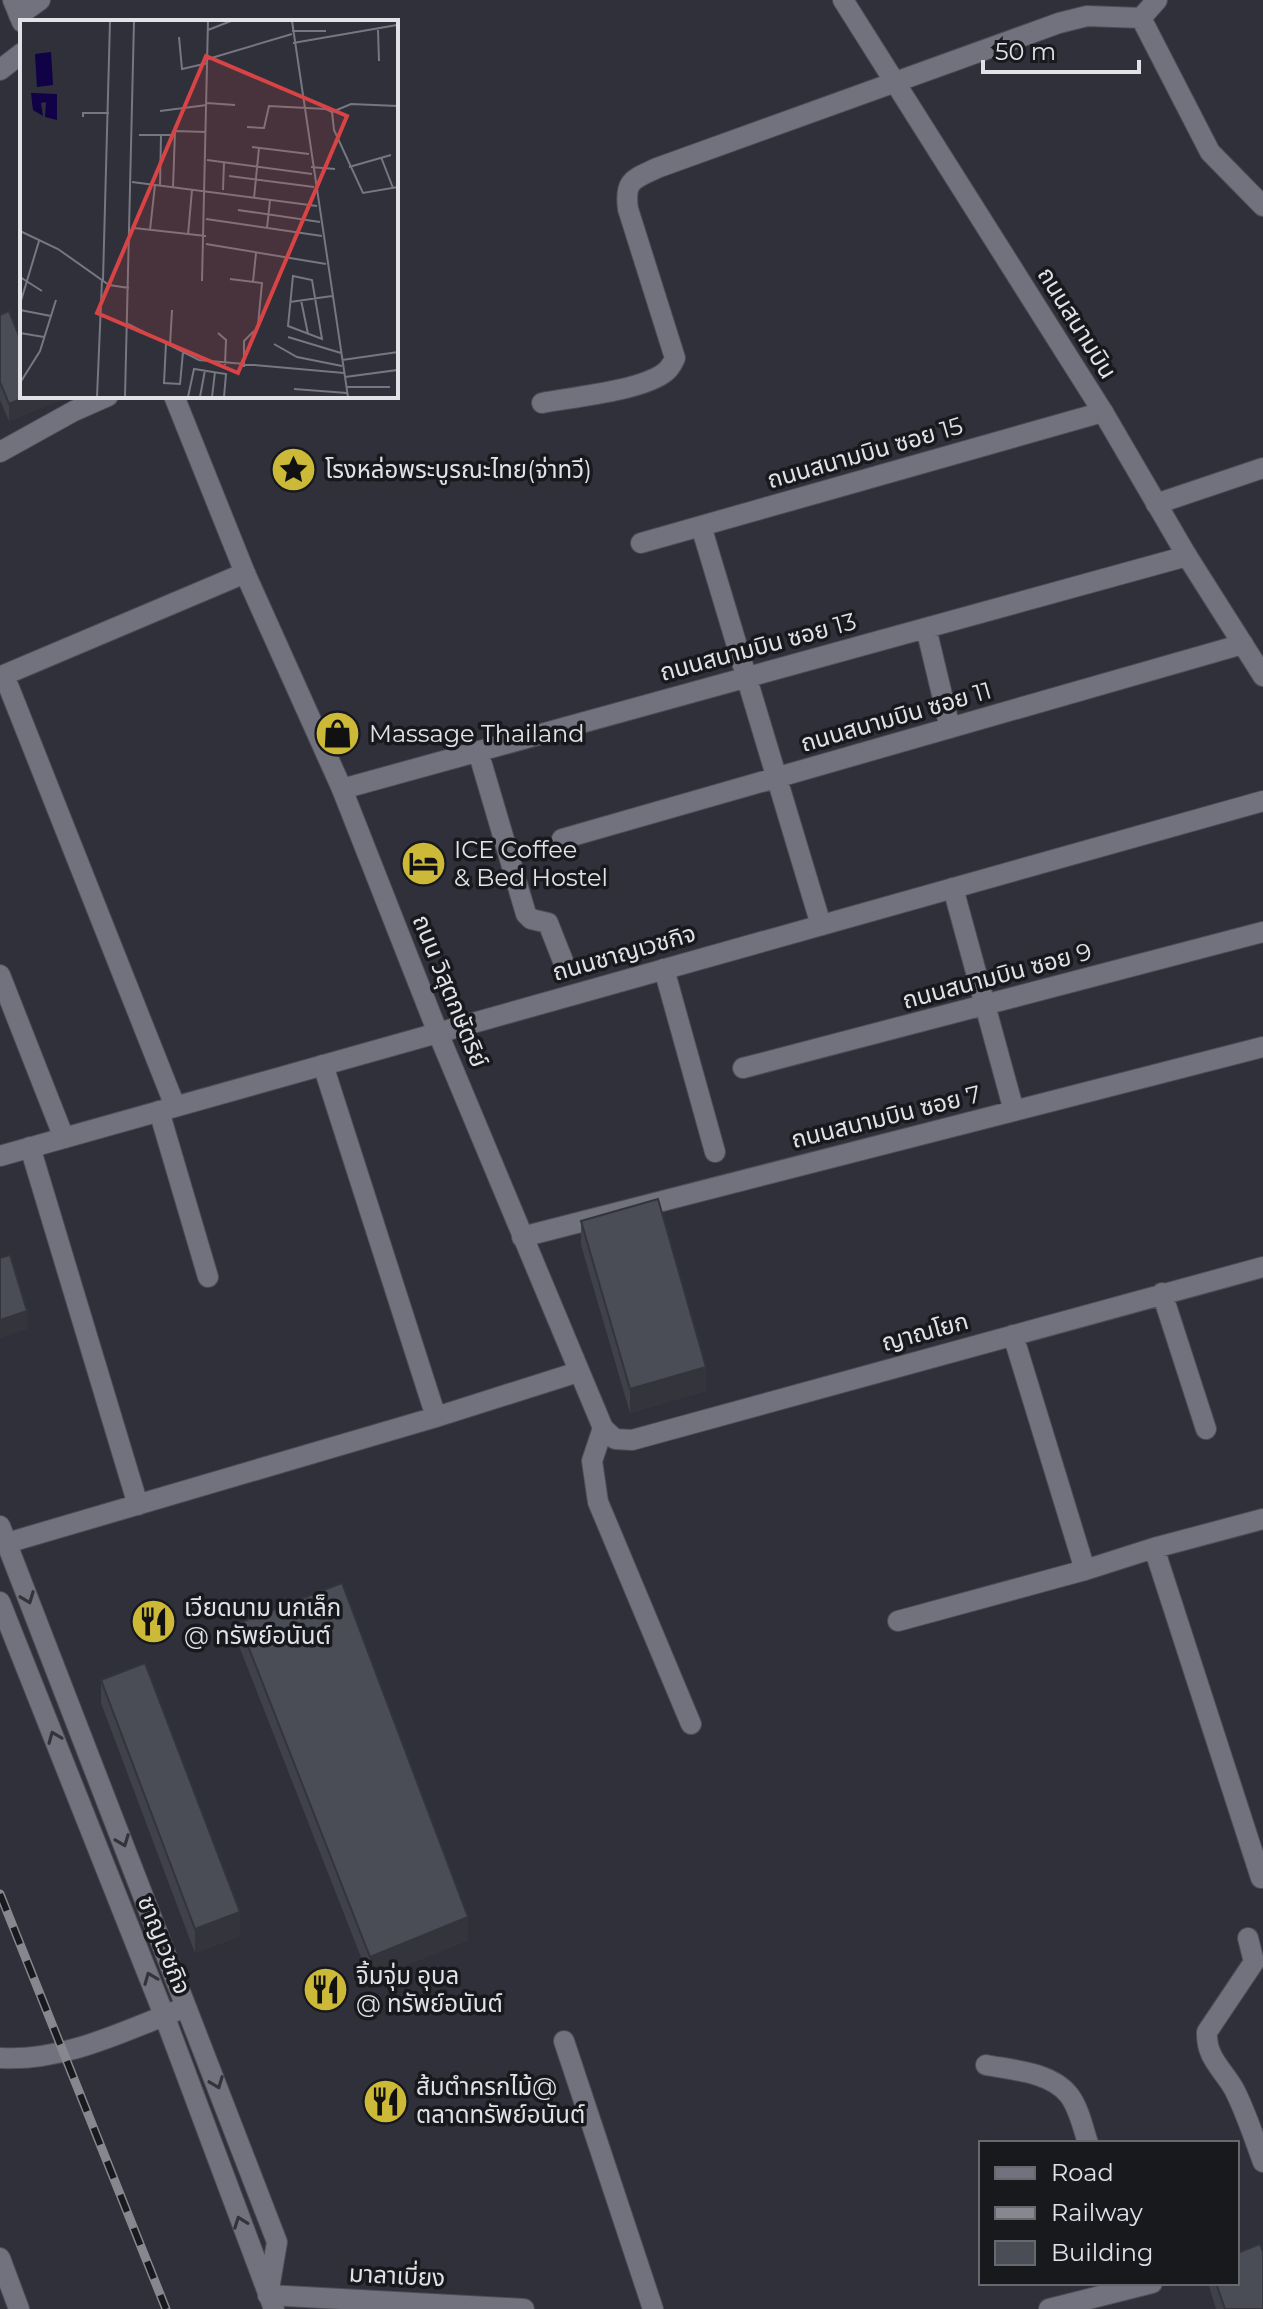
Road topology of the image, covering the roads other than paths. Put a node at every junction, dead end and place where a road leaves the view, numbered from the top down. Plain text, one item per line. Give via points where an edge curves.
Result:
1 (40, 0) edge
2 (843, 0) edge
3 (1157, 0) edge
4 (18, 12) edge
5 (1141, 18) junction
6 (20, 55) edge
7 (0, 70) edge
8 (893, 83) junction
9 (1263, 206) edge
10 (104, 398) edge
11 (175, 398) edge
12 (542, 403) dead end
13 (1103, 412) junction
14 (0, 452) edge
15 (1263, 468) edge
16 (1156, 504) junction
17 (701, 526) junction
18 (641, 543) dead end
19 (1187, 556) junction
20 (245, 573) junction
21 (926, 628) junction
22 (1243, 644) junction
23 (1263, 676) edge
24 (746, 677) junction
25 (7, 704) edge
26 (950, 728) junction
27 (478, 751) junction
28 (776, 778) junction
29 (342, 789) junction
30 (1263, 801) edge
31 (562, 839) dead end
32 (953, 888) junction
33 (821, 925) junction
34 (1263, 932) edge
35 (563, 961) dead end
36 (664, 969) junction
37 (0, 975) edge
38 (985, 1006) junction
39 (438, 1033) junction
40 (1263, 1047) edge
41 (323, 1065) junction
42 (743, 1068) dead end
43 (167, 1109) junction
44 (1014, 1111) junction
45 (64, 1138) junction
46 (30, 1147) junction
47 (715, 1152) dead end
48 (0, 1156) edge
49 (522, 1237) junction
50 (1263, 1267) edge
51 (208, 1277) dead end
52 (1162, 1293) junction
53 (1013, 1335) junction
54 (578, 1372) junction
55 (436, 1417) junction
56 (603, 1428) junction
57 (1206, 1429) dead end
58 (138, 1505) junction
59 (1263, 1519) edge
60 (3, 1535) edge
61 (1154, 1548) junction
62 (1085, 1570) junction
63 (0, 1602) edge
64 (898, 1621) dead end
65 (691, 1724) dead end
66 (1261, 1878) dead end
67 (1248, 1938) dead end
68 (187, 2006) junction
69 (164, 2015) junction
70 (564, 2041) dead end
71 (0, 2058) edge
72 (986, 2065) dead end
73 (1087, 2141) edge
74 (1263, 2162) edge
75 (0, 2258) edge
76 (1139, 2285) edge
77 (271, 2302) edge
78 (19, 2309) edge
79 (524, 2309) edge
80 (653, 2309) edge
81 (1049, 2309) edge

1 - 4 street
2 - 8 street, ถนนสนามบิน
3 - 5 street
5 - 8 street via 1087,16 1059,23
5 - 9 street via 1210,152
6 - 7 street
8 - 12 street via 657,168 628,186 628,209 675,358 663,375 643,382
8 - 13 street, ถนนสนามบิน
10 - 14 street
11 - 20 street, ถนน วิสุตกษัตริย์
13 - 16 street, ถนนสนามบิน
13 - 17 street, ถนนสนามบิน ซอย 15
15 - 16 street
16 - 19 street, ถนนสนามบิน
17 - 18 street, ถนนสนามบิน ซอย 15
17 - 24 street
19 - 21 street, ถนนสนามบิน ซอย 13
19 - 22 street, ถนนสนามบิน
20 - 25 street via 4,675
20 - 29 street, ถนน วิสุตกษัตริย์
21 - 24 street, ถนนสนามบิน ซอย 13
21 - 26 street
22 - 23 street, ถนนสนามบิน
22 - 26 street, ถนนสนามบิน ซอย 11
24 - 27 street, ถนนสนามบิน ซอย 13
24 - 28 street
25 - 43 street
26 - 28 street, ถนนสนามบิน ซอย 11
27 - 29 street, ถนนสนามบิน ซอย 13
27 - 35 street via 526,914 548,923
28 - 31 street, ถนนสนามบิน ซอย 11
28 - 33 street
29 - 39 street, ถนน วิสุตกษัตริย์
30 - 32 street, ถนนชาญเวชกิจ
32 - 33 street, ถนนชาญเวชกิจ
32 - 38 street
33 - 36 street, ถนนชาญเวชกิจ
34 - 38 street, ถนนสนามบิน ซอย 9
36 - 39 street, ถนนชาญเวชกิจ
36 - 47 street
37 - 45 street
38 - 42 street, ถนนสนามบิน ซอย 9
38 - 44 street
39 - 41 street, ถนนชาญเวชกิจ
39 - 49 street, ถนน วิสุตกษัตริย์
40 - 44 street, ถนนสนามบิน ซอย 7
41 - 43 street, ถนนชาญเวชกิจ
41 - 55 street
43 - 45 street, ถนนชาญเวชกิจ
43 - 51 street
44 - 49 street, ถนนสนามบิน ซอย 7
45 - 46 street, ถนนชาญเวชกิจ
46 - 48 street, ถนนชาญเวชกิจ
46 - 58 street
49 - 54 street, ถนน วิสุตกษัตริย์
50 - 52 street, ญาณโยก
52 - 53 street, ญาณโยก
52 - 57 street
53 - 56 street, ญาณโยก via 632,1440 615,1439
53 - 62 street
54 - 55 street
54 - 56 street, ถนน วิสุตกษัตริย์
55 - 58 street
56 - 65 street via 592,1461 598,1502
58 - 60 street
59 - 61 street
60 -> 68 street
61 - 62 street
61 - 66 street
62 - 64 street
69 -> 63 street, ชาญเวชกิจ
67 - 74 street via 1254,1962 1207,2032 1207,2045 1233,2087
68 - 69 street
68 -> 77 street via 277,2242
69 - 71 street via 63,2053 26,2060
77 -> 69 street, ชาญเวชกิจ
70 - 80 street
72 - 73 street via 1030,2073 1058,2085 1070,2096
75 - 78 street
76 - 81 street
77 - 79 street, มาลาเบี่ยง

